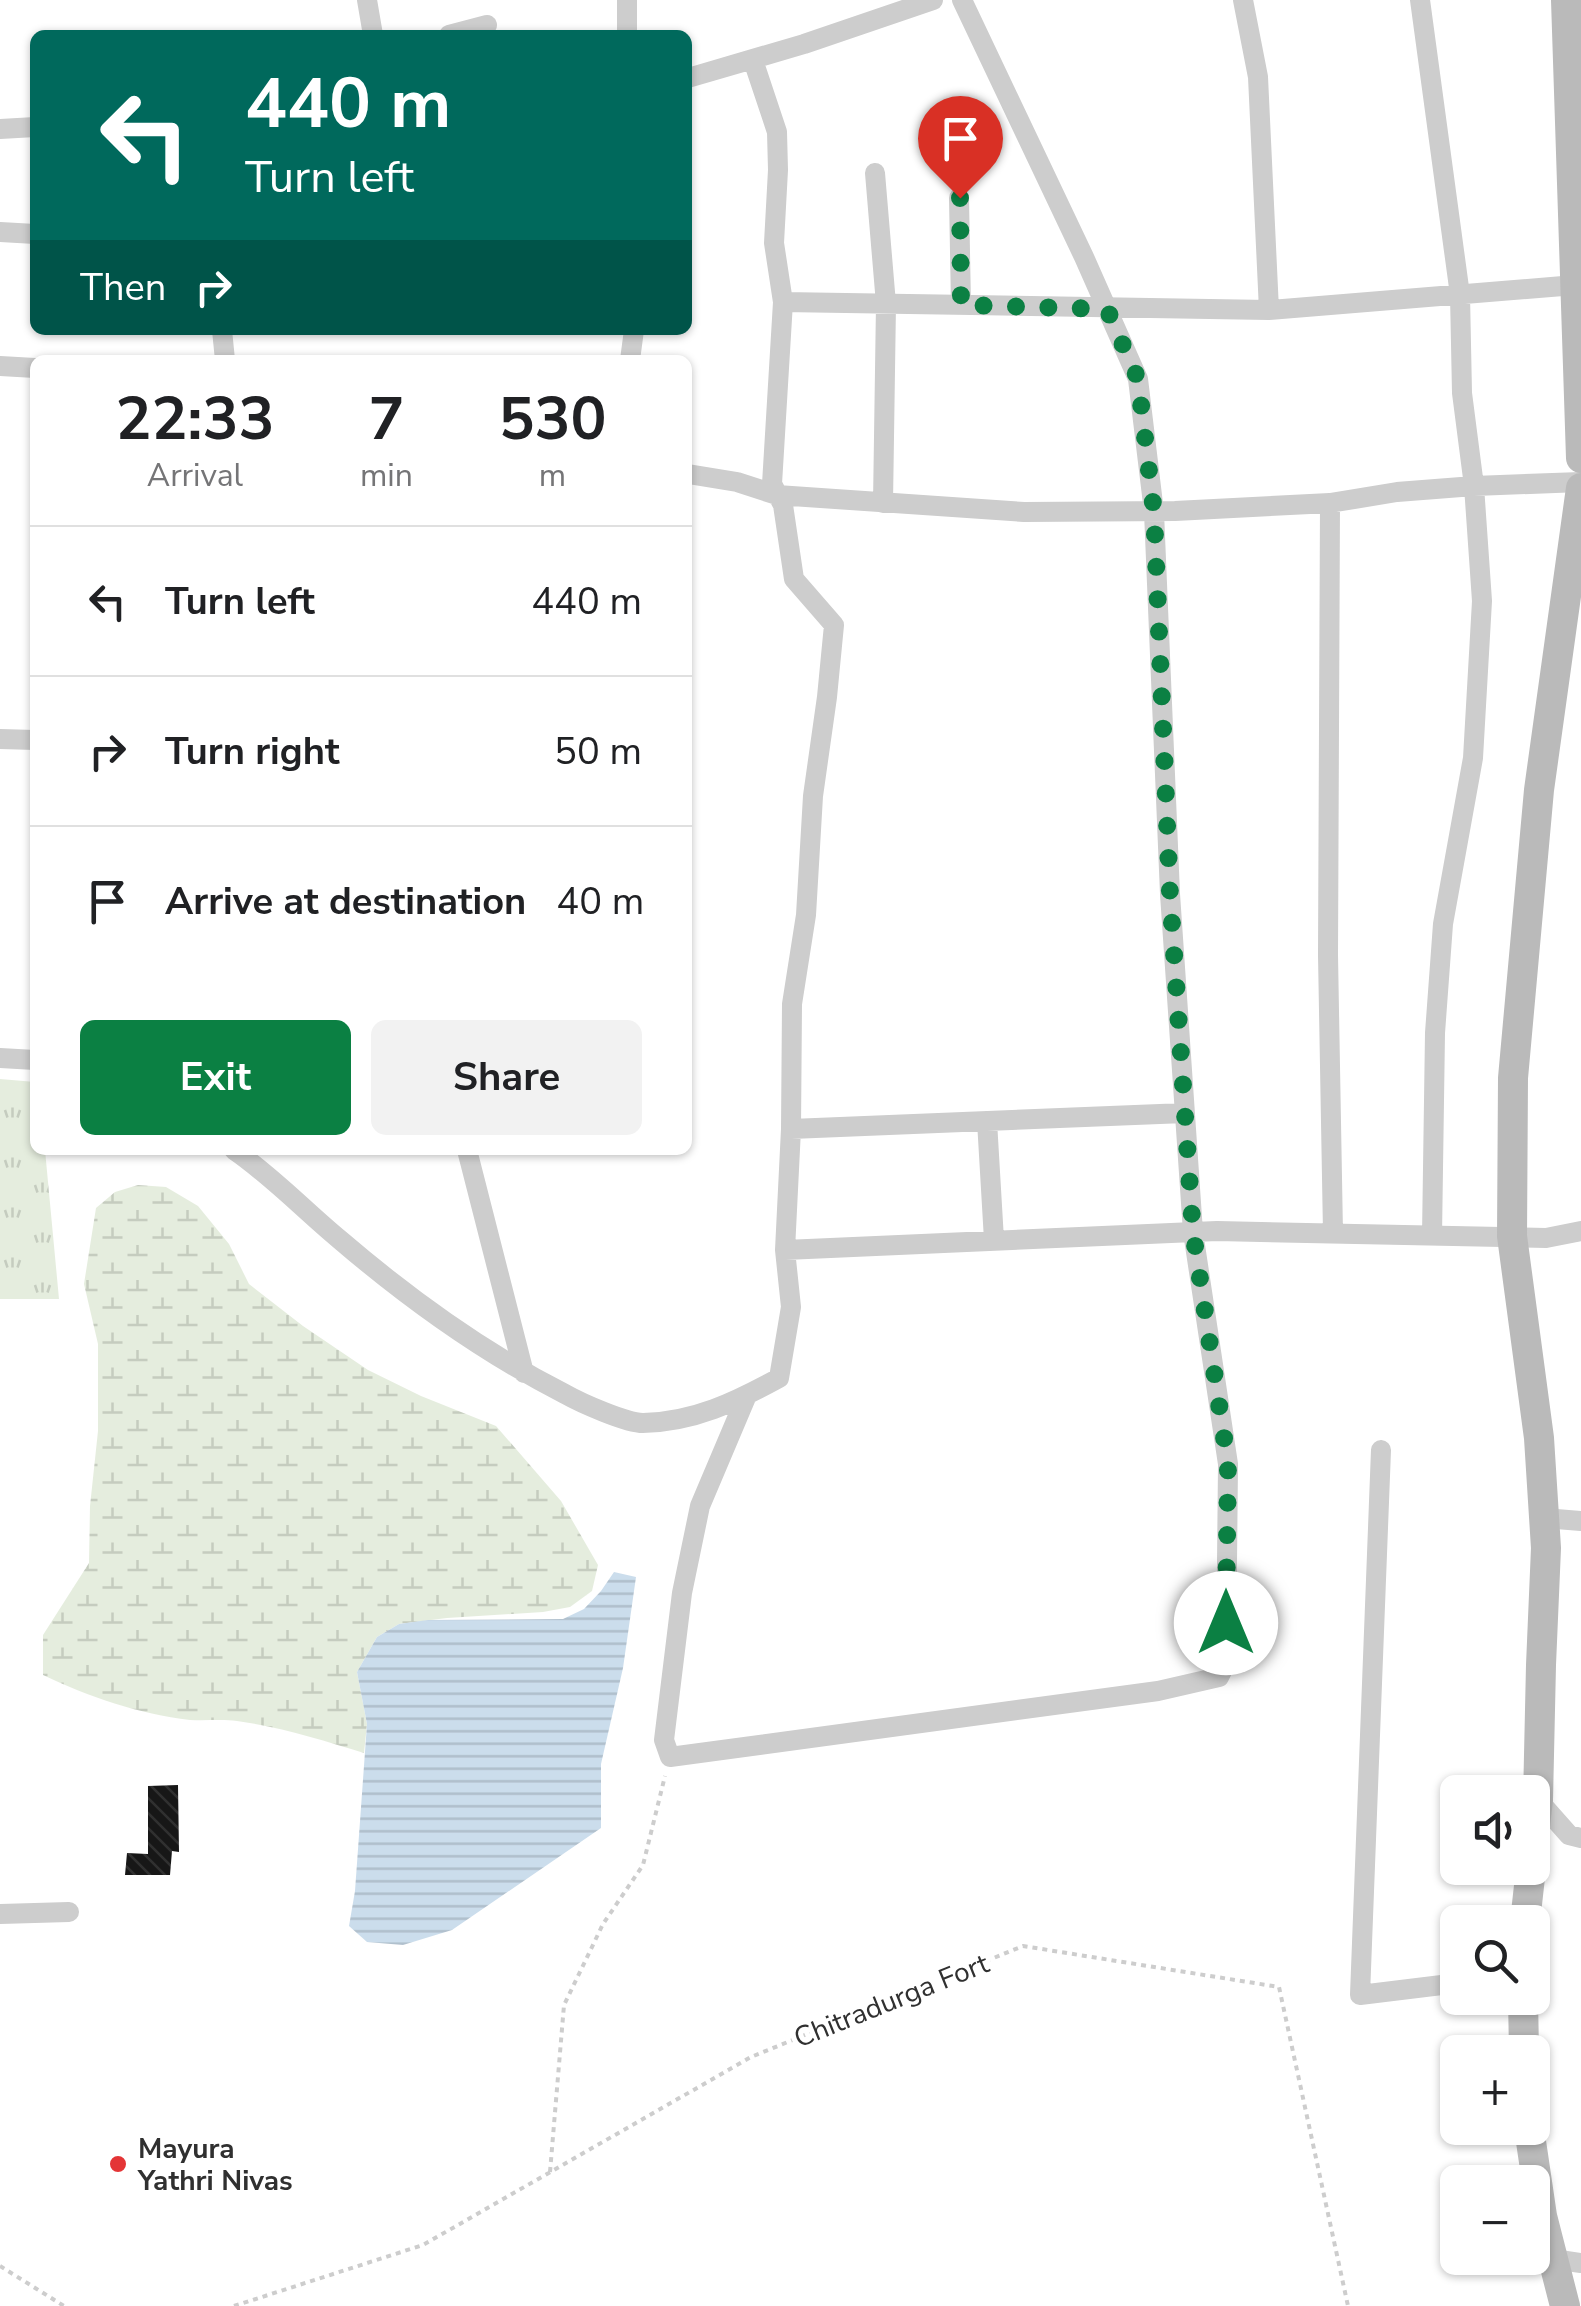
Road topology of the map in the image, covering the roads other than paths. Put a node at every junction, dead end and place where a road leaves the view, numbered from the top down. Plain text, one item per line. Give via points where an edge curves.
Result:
1 (366, 0) edge
2 (627, 0) edge
3 (933, 0) edge
4 (962, 0) edge
5 (1242, 0) edge
6 (1420, 0) edge
7 (1566, 0) edge
8 (487, 25) dead end
9 (373, 30) edge
10 (468, 30) edge
11 (627, 30) edge
12 (753, 60) junction
13 (692, 77) edge
14 (30, 127) edge
15 (0, 129) edge
16 (875, 173) dead end
17 (960, 198) dead end
18 (0, 232) edge
19 (30, 234) edge
20 (1575, 285) junction
21 (1458, 295) junction
22 (783, 302) junction
23 (884, 304) junction
24 (961, 305) junction
25 (1107, 309) junction
26 (1269, 310) junction
27 (0, 366) edge
28 (30, 368) edge
29 (1581, 458) edge
30 (692, 475) edge
31 (1581, 485) edge
32 (1474, 486) junction
33 (777, 494) junction
34 (883, 503) junction
35 (1330, 503) junction
36 (1154, 512) junction
37 (1571, 631) edge
38 (0, 739) edge
39 (30, 740) edge
40 (0, 1058) edge
41 (30, 1060) edge
42 (1185, 1113) junction
43 (987, 1121) junction
44 (791, 1129) junction
45 (241, 1155) edge
46 (468, 1155) edge
47 (1581, 1231) edge
48 (1193, 1232) junction
49 (1333, 1234) junction
50 (1432, 1236) junction
51 (1512, 1236) junction
52 (994, 1240) junction
53 (785, 1250) junction
54 (524, 1373) junction
55 (748, 1396) junction
56 (1380, 1450) dead end
57 (1544, 1518) junction
58 (1581, 1521) edge
59 (1538, 1775) edge
60 (1550, 1814) edge
61 (1581, 1838) edge
62 (70, 1912) dead end
63 (0, 1914) edge
64 (1440, 1985) edge
65 (1532, 2145) edge
66 (1567, 2261) edge
67 (1565, 2306) edge

1 - 9 street
2 - 11 street
3 - 12 street
4 - 25 street
5 - 26 street via 1258,77
6 - 21 street
7 - 20 street
8 - 10 street
12 - 13 street
12 - 22 street via 777,132 774,243
14 - 15 street
16 - 23 street
17 - 24 street
18 - 19 street
20 - 21 street
20 - 29 street
21 - 26 street
21 - 32 street
22 - 23 street
22 - 33 street via 772,484
23 - 24 street
23 - 34 street
24 - 25 street
25 - 26 street
25 - 36 street via 1138,379
27 - 28 street
30 - 33 street
31 - 32 street
31 - 37 street
32 - 35 street
32 - 50 street via 1482,601 1472,758 1443,924
33 - 34 street
33 - 44 street via 794,580 834,625 792,1004
34 - 36 street
35 - 36 street
35 - 49 street
36 - 42 street
37 - 51 street via 1538,790 1513,1078
38 - 39 street
40 - 41 street
42 - 43 street
42 - 48 street
43 - 44 street
43 - 52 street
44 - 53 street
45 - 54 street via 434,1316
46 - 54 street
47 - 51 street
48 - 49 street
48 - 52 street
48 - 55 street via 1228,1464 1226,1663 1219,1677 1158,1691 670,1757 664,1740 700,1506
49 - 50 street
50 - 51 street
51 - 57 street
52 - 53 street
53 - 55 street via 791,1306 779,1378
54 - 55 street via 639,1423 698,1416
56 - 64 street via 1360,1994
57 - 58 street
57 - 59 street
60 - 61 street via 1569,1835
62 - 63 street
65 - 66 street via 1542,2216
66 - 67 street

